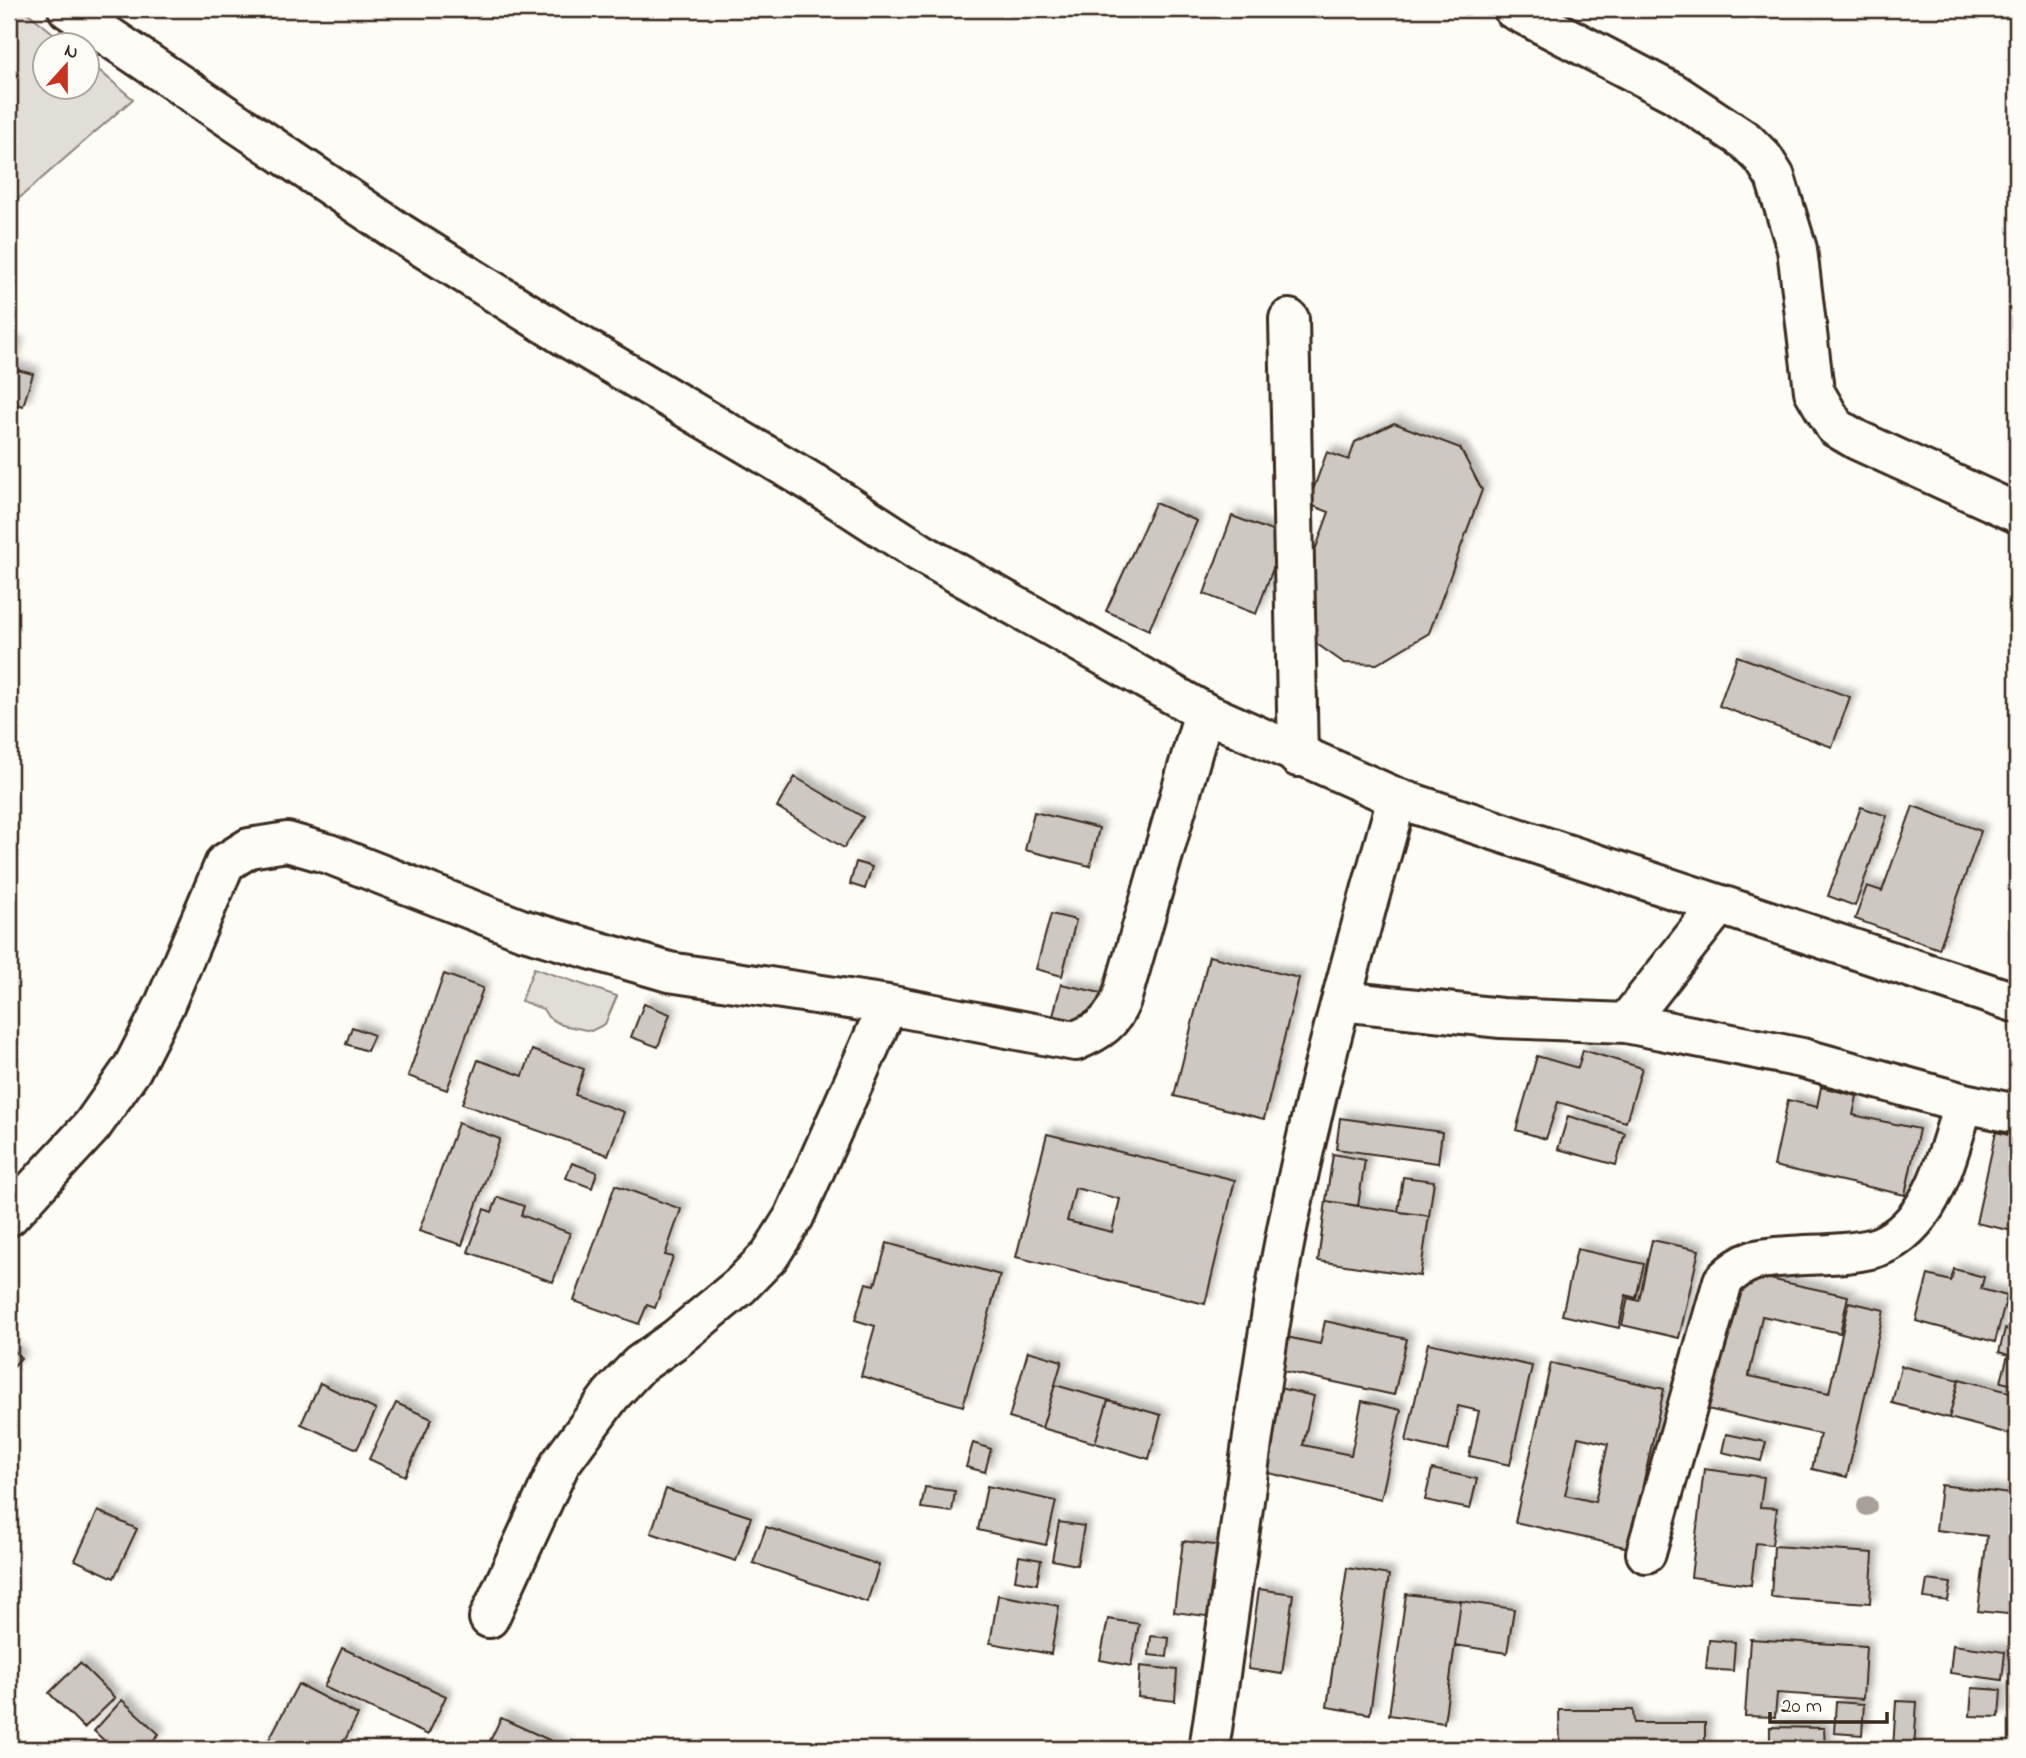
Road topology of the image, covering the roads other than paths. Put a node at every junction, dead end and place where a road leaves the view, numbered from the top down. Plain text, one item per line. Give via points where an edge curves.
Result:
1 (68, 9) edge
2 (1513, 9) edge
3 (1289, 319) dead end
4 (2017, 513) edge
5 (1204, 712) junction
6 (1298, 757) junction
7 (1396, 798) junction
8 (1719, 905) junction
9 (1340, 1001) junction
10 (2017, 1003) edge
11 (888, 1005) junction
12 (1626, 1023) junction
13 (1964, 1103) junction
14 (2017, 1114) edge
15 (9, 1216) edge
16 (1646, 1553) dead end
17 (489, 1618) dead end
18 (1209, 1749) edge

1 - 5 street via 400,233 921,553
2 - 4 street via 1674,93 1745,140 1775,177 1788,215 1803,281 1814,391 1826,416 1857,440
3 - 6 street
5 - 6 street
5 - 11 street via 1122,997 1116,1014 1103,1029 1075,1041
6 - 7 street
7 - 8 street
7 - 9 street
8 - 10 street
8 - 12 street
9 - 12 street via 1501,1018
9 - 18 street via 1275,1292
11 - 15 street via 669,972 521,929 329,854 286,842 249,848 225,863 132,1069 92,1126
11 - 17 street via 794,1217 770,1255 698,1321 639,1365 611,1395 560,1464
12 - 13 street via 1802,1058
13 - 14 street
13 - 16 street via 1940,1174 1923,1210 1906,1231 1878,1246 1739,1264 1723,1281

